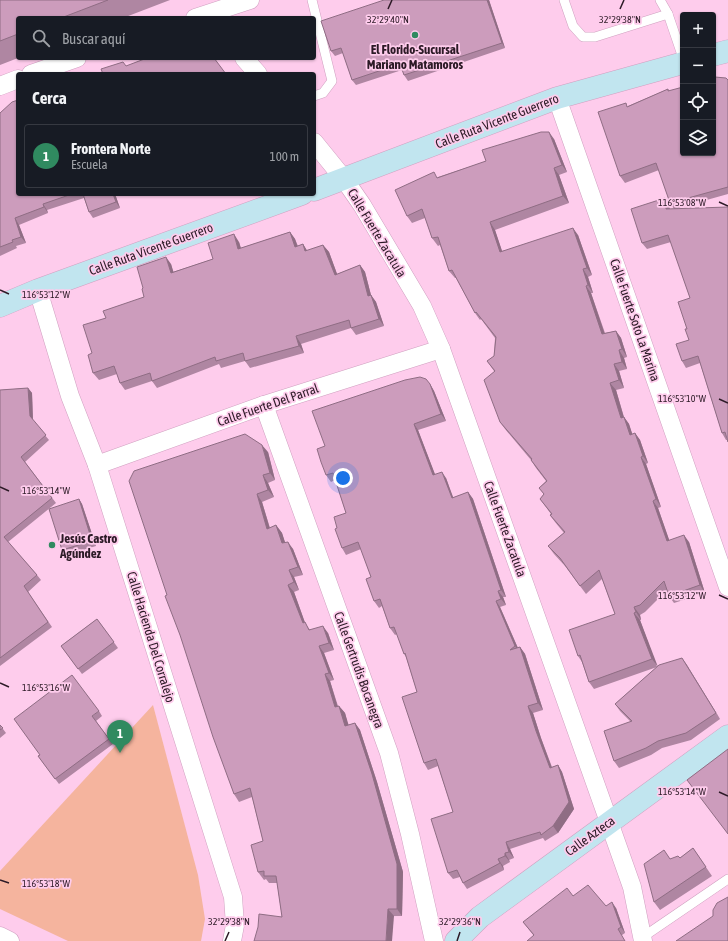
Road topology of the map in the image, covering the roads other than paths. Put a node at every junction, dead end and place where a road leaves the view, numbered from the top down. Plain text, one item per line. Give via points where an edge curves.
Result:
1 (250, 0) edge
2 (312, 0) edge
3 (564, 0) edge
4 (660, 0) edge
5 (204, 12) edge
6 (668, 14) junction
7 (316, 16) edge
8 (316, 16) edge
9 (680, 49) edge
10 (728, 51) edge
11 (716, 54) edge
12 (71, 60) edge
13 (246, 60) edge
14 (680, 64) edge
15 (37, 72) edge
16 (256, 72) edge
17 (16, 80) edge
18 (0, 86) edge
19 (316, 95) edge
20 (557, 98) junction
21 (316, 144) edge
22 (344, 179) junction
23 (316, 189) edge
24 (296, 196) edge
25 (38, 290) junction
26 (0, 306) edge
27 (441, 349) junction
28 (264, 405) junction
29 (97, 465) junction
30 (728, 587) edge
31 (728, 736) edge
32 (609, 822) junction
33 (728, 878) edge
34 (0, 936) edge
35 (643, 939) edge
36 (10, 941) edge
37 (232, 941) edge
38 (434, 941) edge
39 (456, 941) edge

1 - 5 street
2 - 8 lane
3 - 6 lane via 573,26 583,37 595,37
4 - 6 lane
6 - 9 lane
7 - 19 lane via 332,80 324,93
10 - 11 main road
12 - 15 street
13 - 16 street
14 - 20 main road, Calle Ruta Vicente Guerrero
17 - 18 street
20 - 22 main road, Calle Ruta Vicente Guerrero
20 - 30 street, Calle Fuerte Soto La Marina
21 - 22 street, Calle Fuerte Zacatula
22 - 23 main road, Calle Ruta Vicente Guerrero
22 - 27 street, Calle Fuerte Zacatula via 422,306
24 - 25 main road, Calle Ruta Vicente Guerrero
25 - 26 main road, Calle Ruta Vicente Guerrero
25 - 29 street, Calle Hacienda Del Corralejo via 70,396
27 - 28 street, Calle Fuerte Del Parral
27 - 32 street, Calle Fuerte Zacatula
28 - 29 street, Calle Fuerte Del Parral
28 - 38 street, Calle Gertrudis Bocanegra via 389,753
29 - 37 street, Calle Hacienda Del Corralejo via 232,897 235,926
31 - 32 main road, Calle Azteca
32 - 35 street, Calle Fuerte Zacatula via 632,887
32 - 39 main road, Calle Azteca via 480,917
33 - 35 lane
34 - 36 street

